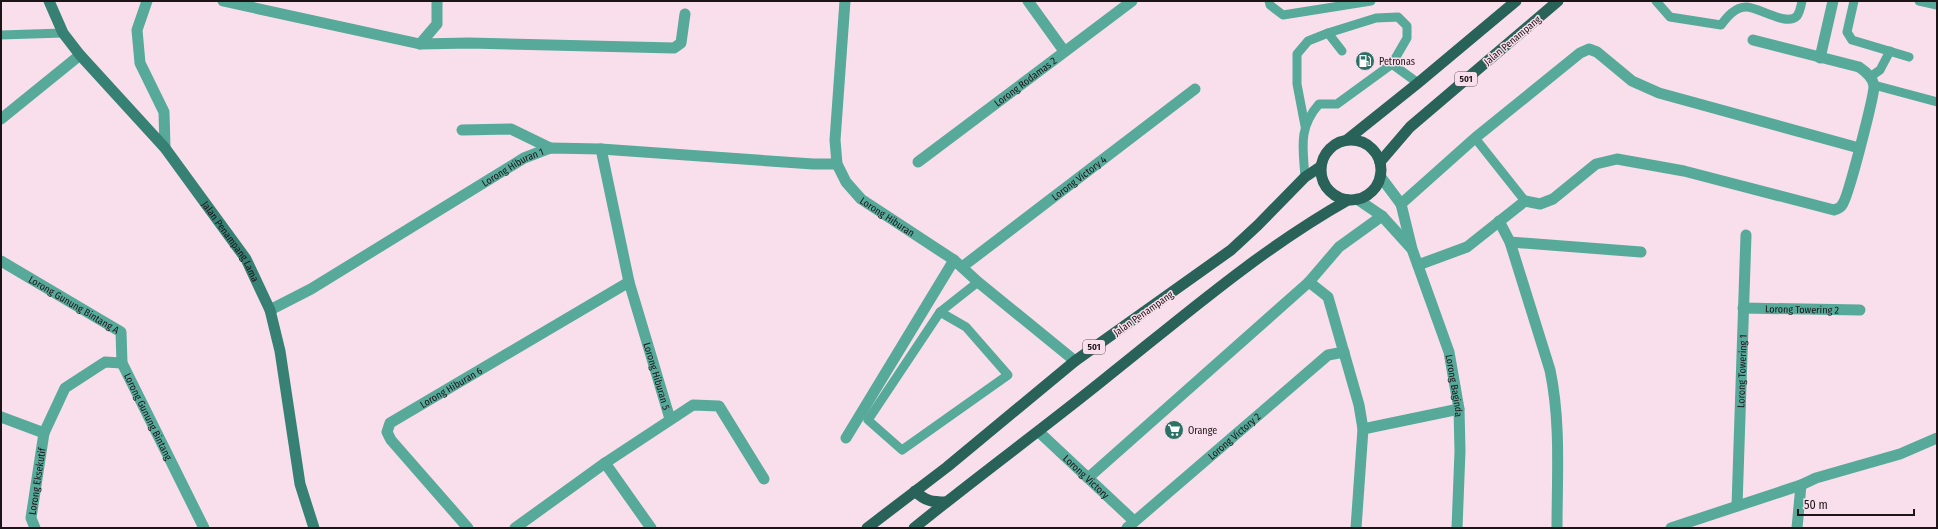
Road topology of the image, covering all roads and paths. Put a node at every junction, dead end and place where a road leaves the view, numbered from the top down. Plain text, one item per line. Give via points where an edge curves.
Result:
1 (49, 1) edge
2 (147, 1) edge
3 (223, 1) edge
4 (437, 1) edge
5 (845, 1) edge
6 (1028, 1) edge
7 (1132, 1) edge
8 (1269, 1) edge
9 (1371, 1) edge
10 (1516, 1) edge
11 (1558, 1) edge
12 (1656, 1) edge
13 (1802, 1) edge
14 (1833, 1) edge
15 (1854, 1) edge
16 (1919, 1) edge
17 (240, 3) edge
18 (1937, 5) edge
19 (685, 14) dead end
20 (63, 33) junction
21 (1328, 33) junction
22 (1, 35) edge
23 (1753, 40) dead end
24 (420, 44) junction
25 (1890, 50) junction
26 (1064, 51) junction
27 (1342, 51) dead end
28 (80, 56) junction
29 (1909, 57) dead end
30 (1820, 58) junction
31 (1392, 64) junction
32 (1872, 81) junction
33 (1418, 83) junction
34 (1195, 89) dead end
35 (1937, 102) edge
36 (1, 119) edge
37 (1305, 126) junction
38 (462, 130) dead end
39 (1475, 138) junction
40 (1348, 139) junction
41 (165, 148) junction
42 (550, 148) junction
43 (1860, 148) junction
44 (601, 149) junction
45 (918, 162) dead end
46 (1380, 162) junction
47 (837, 164) junction
48 (1320, 167) junction
49 (1380, 176) junction
50 (1305, 177) junction
51 (1353, 200) junction
52 (1525, 200) junction
53 (1401, 204) junction
54 (1382, 216) junction
55 (1499, 221) junction
56 (1746, 235) dead end
57 (1510, 242) junction
58 (1412, 249) junction
59 (1641, 252) dead end
60 (1, 261) edge
61 (958, 264) junction
62 (1418, 265) junction
63 (628, 282) junction
64 (978, 282) junction
65 (1309, 282) junction
66 (1743, 308) junction
67 (270, 310) junction
68 (1860, 310) dead end
69 (940, 312) junction
70 (1344, 352) junction
71 (1075, 361) junction
72 (122, 363) junction
73 (1459, 409) junction
74 (1, 417) edge
75 (670, 419) junction
76 (1363, 429) junction
77 (1039, 432) junction
78 (44, 433) junction
79 (846, 438) dead end
80 (1937, 438) edge
81 (605, 463) junction
82 (1088, 478) junction
83 (764, 479) dead end
84 (1801, 485) junction
85 (915, 491) junction
86 (946, 502) junction
87 (1737, 506) junction
88 (1131, 525) edge
89 (35, 528) edge
90 (204, 528) edge
91 (314, 528) edge
92 (468, 528) edge
93 (515, 528) edge
94 (651, 528) edge
95 (867, 528) edge
96 (914, 528) edge
97 (1356, 528) edge
98 (1457, 528) edge
99 (1557, 528) edge
100 (1671, 528) edge
101 (1797, 528) edge

1 - 20 main road, Jalan Penampang Lama
2 - 41 street via 137,30 140,63 164,112
3 - 17 street
4 - 24 street via 437,24
5 - 47 street, Lorong Hiburan via 835,140
6 - 26 street
7 - 26 street, Lorong Rodamas 2
8 - 9 lane via 1282,15
10 - 33 main road, 501
11 - 46 main road, Jalan Penampang / 501 via 1410,127
12 - 13 lane via 1670,17 1722,25 1728,15 1746,7 1788,20 1795,18
14 - 30 street
15 - 25 lane via 1848,36 1852,40
16 - 18 lane
17 - 24 street
19 - 24 street via 681,43 674,48
20 - 22 lane
20 - 28 main road, Jalan Penampang Lama
21 - 27 lane
21 - 31 lane via 1376,18 1398,17 1407,26 1407,38
21 - 37 lane via 1308,41 1297,54 1297,84
23 - 30 street
25 - 29 lane
25 - 32 lane
26 - 45 street, Lorong Rodamas 2
28 - 36 street
28 - 41 main road, Jalan Penampang Lama
30 - 32 street via 1859,67 1868,73
31 - 33 lane
31 - 37 lane via 1365,80 1337,104 1319,104
32 - 35 lane
32 - 43 street
33 - 40 main road, 501
34 - 61 street, Lorong Victory 4
37 - 50 lane
38 - 42 street via 511,129
39 - 43 street via 1580,53 1589,49 1597,52 1632,81 1658,93
39 - 52 lane
39 - 53 street
40 - 46 main road via 1362,142 1374,150
40 - 48 main road via 1335,144 1325,154
41 - 67 main road, Jalan Penampang Lama via 246,259
42 - 44 street, Lorong Hiburan 1
42 - 67 street, Lorong Hiburan 1 via 524,158 311,290
43 - 52 street via 1847,195 1842,206 1834,210 1684,171 1617,159 1596,164 1553,199 1540,204
44 - 47 street, Lorong Hiburan 1
44 - 63 street, Lorong Hiburan 5
46 - 49 main road
47 - 61 street, Lorong Hiburan via 846,182 861,199
48 - 50 main road, Jalan Penampang / 501
48 - 51 main road via 1322,179 1328,189 1337,197
49 - 51 main road via 1376,187 1368,195
49 - 53 street, Lorong Baginda
50 - 71 main road, Jalan Penampang / 501 via 1231,250
51 - 54 street, Lorong Baginda
51 - 77 main road via 1307,223 1227,282
52 - 55 street
53 - 58 street, Lorong Baginda
54 - 58 street, Lorong Baginda
54 - 65 street via 1339,247
55 - 57 street
55 - 62 street via 1467,247
56 - 66 street, Lorong Towering 1
57 - 59 street
57 - 99 street via 1554,389 1557,416
58 - 62 street, Lorong Baginda
60 - 72 street, Lorong Gunung Bintang A via 121,332
61 - 64 street, Lorong Hiburan
61 - 79 street
62 - 73 street, Lorong Baginda via 1449,352
63 - 75 street, Lorong Hiburan 5
63 - 92 street, Lorong Hiburan 6 via 390,423 387,432 391,440
64 - 69 lane
64 - 71 street, Lorong Hiburan
65 - 70 street via 1328,297
65 - 82 street
66 - 68 street, Lorong Towering 2
66 - 87 street, Lorong Towering 1
67 - 91 main road, Jalan Penampang Lama via 280,351 300,484
69 - 69 lane via 868,420 902,450 1008,375 966,327
70 - 76 street
70 - 88 street, Lorong Victory 2 via 1328,355
71 - 85 main road, Jalan Penampang / 501
72 - 78 street, Lorong Gunung Bintang via 105,362 65,388
72 - 90 street, Lorong Gunung Bintang
73 - 76 street
73 - 98 street, Lorong Baginda
74 - 78 street
75 - 81 street, Lorong Hiburan 5
75 - 83 street via 694,405 719,406
76 - 97 street
77 - 82 street, Lorong Victory
77 - 86 main road
78 - 89 street, Lorong Eksekutif via 31,518
80 - 84 street via 1900,454 1816,478
81 - 93 street, Lorong Hiburan 5
81 - 94 street
82 - 88 street, Lorong Victory
84 - 87 street
84 - 101 street
85 - 86 main road via 929,502
85 - 95 main road, Jalan Penampang / 501
86 - 96 main road
87 - 100 street

